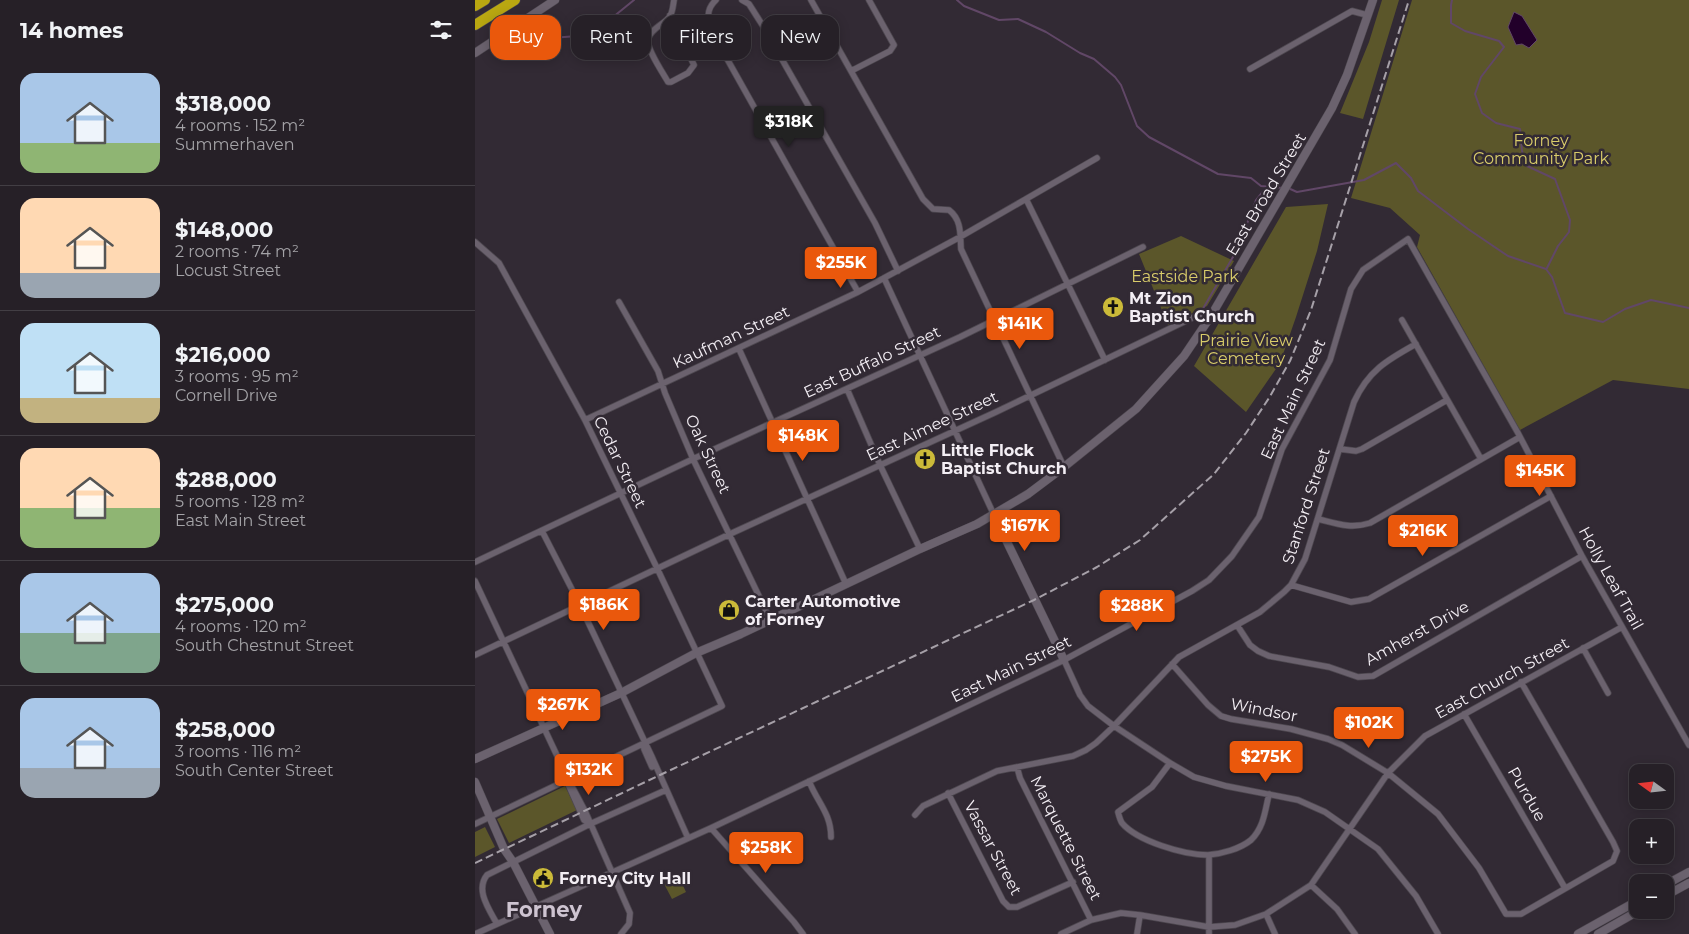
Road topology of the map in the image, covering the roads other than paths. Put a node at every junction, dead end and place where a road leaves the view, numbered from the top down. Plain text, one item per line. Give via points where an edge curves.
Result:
1 (485, 0) edge
2 (515, 0) edge
3 (555, 0) edge
4 (674, 0) edge
5 (716, 0) edge
6 (742, 0) edge
7 (811, 0) edge
8 (869, 0) edge
9 (1373, 0) edge
10 (475, 6) edge
11 (670, 15) junction
12 (1367, 15) junction
13 (475, 25) edge
14 (475, 53) edge
15 (1250, 69) dead end
16 (851, 71) junction
17 (1097, 158) dead end
18 (1026, 199) junction
19 (960, 237) junction
20 (1408, 239) joint
21 (475, 242) edge
22 (1143, 248) dead end
23 (898, 271) junction
24 (884, 278) junction
25 (1068, 284) junction
26 (858, 292) junction
27 (619, 302) dead end
28 (1211, 316) junction
29 (994, 320) junction
30 (1402, 320) dead end
31 (1416, 344) junction
32 (739, 349) junction
33 (921, 355) junction
34 (1105, 360) junction
35 (662, 385) junction
36 (847, 389) junction
37 (1030, 396) junction
38 (1447, 400) junction
39 (585, 420) junction
40 (771, 423) junction
41 (955, 431) junction
42 (1520, 438) junction
43 (1339, 449) junction
44 (693, 459) junction
45 (1481, 459) junction
46 (880, 465) junction
47 (1064, 468) junction
48 (621, 494) junction
49 (1551, 496) junction
50 (808, 498) junction
51 (995, 515) junction
52 (1318, 519) junction
53 (542, 530) junction
54 (730, 534) junction
55 (920, 549) junction
56 (1582, 556) junction
57 (475, 562) edge
58 (657, 568) junction
59 (475, 581) edge
60 (846, 584) junction
61 (1291, 585) junction
62 (580, 605) junction
63 (770, 620) junction
64 (1237, 625) junction
65 (1622, 627) junction
66 (504, 641) junction
67 (1583, 648) junction
68 (696, 653) junction
69 (475, 655) edge
70 (1064, 660) junction
71 (1172, 664) junction
72 (1521, 682) junction
73 (621, 693) junction
74 (1608, 693) dead end
75 (1464, 714) junction
76 (1113, 726) junction
77 (543, 728) junction
78 (644, 743) junction
79 (1689, 745) edge
80 (475, 759) edge
81 (1170, 763) junction
82 (1017, 767) junction
83 (1388, 773) junction
84 (568, 779) junction
85 (809, 781) junction
86 (475, 782) edge
87 (666, 790) junction
88 (948, 793) junction
89 (1269, 794) junction
90 (915, 815) dead end
91 (491, 816) junction
92 (475, 824) edge
93 (590, 824) junction
94 (711, 828) junction
95 (1350, 830) junction
96 (831, 837) dead end
97 (688, 838) junction
98 (1209, 855) junction
99 (513, 862) junction
100 (1689, 872) edge
101 (612, 873) junction
102 (1674, 880) edge
103 (1073, 882) junction
104 (1689, 882) edge
105 (1311, 886) junction
106 (1565, 888) junction
107 (1674, 891) edge
108 (1629, 905) edge
109 (535, 907) junction
110 (1266, 914) junction
111 (1140, 915) junction
112 (1629, 917) edge
113 (1091, 920) junction
114 (497, 924) junction
115 (1209, 927) junction
116 (475, 934) edge
117 (550, 934) edge
118 (621, 934) edge
119 (803, 934) edge
120 (1061, 934) edge
121 (1137, 934) edge
122 (1209, 934) edge
123 (1275, 934) edge
124 (1355, 934) edge
125 (1438, 934) edge
126 (1578, 934) edge
127 (1598, 934) edge

1 - 10 highway
2 - 13 highway
3 - 14 main road
4 - 11 street
5 - 26 street via 708,14 712,32
6 - 23 street via 749,4 763,26 875,223
7 - 16 street
8 - 16 street via 894,45
9 - 12 main road, East Broad Street
11 - 11 street via 694,65 689,73 668,82 648,39
12 - 15 street via 1352,11
12 - 28 main road, East Broad Street via 1332,108
16 - 19 street via 923,199 933,209 953,213 960,228
17 - 18 street, Kaufman Street
18 - 19 street, Kaufman Street
18 - 25 street
19 - 23 street, Kaufman Street
19 - 29 street via 961,249
20 - 42 street, Holly Leaf Trail
20 - 70 street, East Main Street via 1363,270 1351,289 1330,360 1281,449 1259,517 1232,556 1209,580 1192,591
21 - 39 street, Cedar Street via 499,263
22 - 25 street, East Buffalo Street
23 - 24 street, Kaufman Street
24 - 26 street, Kaufman Street
24 - 33 street
25 - 29 street, East Buffalo Street
25 - 34 street
26 - 32 street, Kaufman Street
27 - 35 street, Oak Street via 658,371
28 - 34 street, East Aimee Street via 1196,316
28 - 47 main road, East Broad Street via 1183,356 1136,408
29 - 33 street, East Buffalo Street
29 - 37 street
30 - 31 street
31 - 38 street
31 - 43 street, Stanford Street via 1377,368 1366,380 1354,402
32 - 35 street, Kaufman Street
32 - 40 street
33 - 36 street, East Buffalo Street
33 - 41 street
34 - 37 street, East Aimee Street
35 - 39 street, Kaufman Street
35 - 44 street, Oak Street
36 - 40 street, East Buffalo Street
36 - 46 street
37 - 41 street, East Aimee Street
37 - 47 street
38 - 43 street via 1363,449
38 - 45 street
39 - 48 street, Cedar Street
40 - 44 street, East Buffalo Street
40 - 50 street
41 - 46 street, East Aimee Street
41 - 51 street
42 - 45 street
42 - 49 street, Holly Leaf Trail
43 - 52 street, Stanford Street
44 - 48 street, East Buffalo Street
44 - 54 street, Oak Street
45 - 52 street via 1370,523 1343,525
46 - 50 street, East Aimee Street
46 - 55 street
47 - 51 main road, East Broad Street
48 - 53 street, East Buffalo Street
48 - 58 street, Cedar Street
49 - 56 street, Holly Leaf Trail
49 - 61 street via 1369,599 1351,602
50 - 54 street, East Aimee Street
50 - 60 street
51 - 55 main road, East Broad Street
51 - 70 main road
52 - 61 street, Stanford Street via 1305,559
53 - 57 street, East Buffalo Street
53 - 62 street
54 - 58 street, East Aimee Street
54 - 63 street, Oak Street
55 - 60 main road, East Broad Street
56 - 64 street, Amherst Drive via 1365,678 1264,654 1250,645
56 - 65 street, Holly Leaf Trail
58 - 62 street, East Aimee Street
58 - 68 street, Cedar Street
59 - 66 street
60 - 63 main road, East Broad Street
61 - 64 street, Stanford Street via 1260,612
62 - 66 street, East Aimee Street
62 - 73 street
63 - 68 main road, East Broad Street
64 - 71 street, Stanford Street
65 - 67 street, East Church Street
65 - 79 street, Holly Leaf Trail
66 - 69 street, East Aimee Street
66 - 77 street
67 - 72 street, East Church Street
67 - 74 street
68 - 73 main road, East Broad Street
68 - 78 street, Cedar Street via 722,706
70 - 76 street via 1088,706
70 - 85 street, East Main Street
71 - 76 street, Stanford Street
71 - 83 street, Windsor via 1221,716 1328,739
72 - 75 street, East Church Street
72 - 106 street via 1617,851 1613,861
73 - 77 main road, East Broad Street
73 - 78 street
75 - 83 street, East Church Street via 1425,736
75 - 106 street, Purdue
76 - 81 street
76 - 82 street, Stanford Street via 1096,743 1073,756
77 - 80 main road, East Broad Street
77 - 84 street
78 - 84 street
78 - 87 street via 644,749
81 - 89 street via 1194,777
81 - 98 street via 1153,787 1118,812 1122,822 1142,839 1190,854
82 - 88 street, Stanford Street via 997,771
82 - 103 street, Marquette Street
83 - 95 street, East Church Street
83 - 106 street, Windsor via 1438,814 1479,868 1506,914 1521,914
84 - 91 street
84 - 93 street
85 - 94 street, East Main Street
85 - 96 street via 827,814
86 - 91 main road
87 - 93 street
87 - 97 street
88 - 90 street, Stanford Street via 923,806
88 - 103 street, Vassar Street via 1009,907 1017,907
89 - 95 street via 1298,800 1325,812
89 - 98 street via 1263,824 1251,840 1237,849
91 - 92 street
91 - 99 main road via 496,820
93 - 99 street
93 - 101 street
94 - 97 street, East Main Street
94 - 119 street
95 - 105 street, East Church Street
95 - 125 street via 1377,850 1416,896
97 - 101 street, East Main Street
98 - 115 street
99 - 109 main road
99 - 114 street via 492,872 482,883 482,894
100 - 102 main road
101 - 109 street, East Main Street
101 - 118 street via 630,913 630,920
103 - 113 street, Marquette Street
104 - 107 main road
105 - 110 street, East Church Street
105 - 124 street via 1337,909
108 - 126 main road
109 - 114 street, East Main Street
109 - 117 main road
110 - 115 street, East Church Street via 1235,925
110 - 123 street
111 - 113 street, East Church Street via 1121,913
111 - 115 street, East Church Street
111 - 121 street
112 - 127 main road
113 - 120 street, East Church Street
114 - 116 street, East Main Street
115 - 122 street

